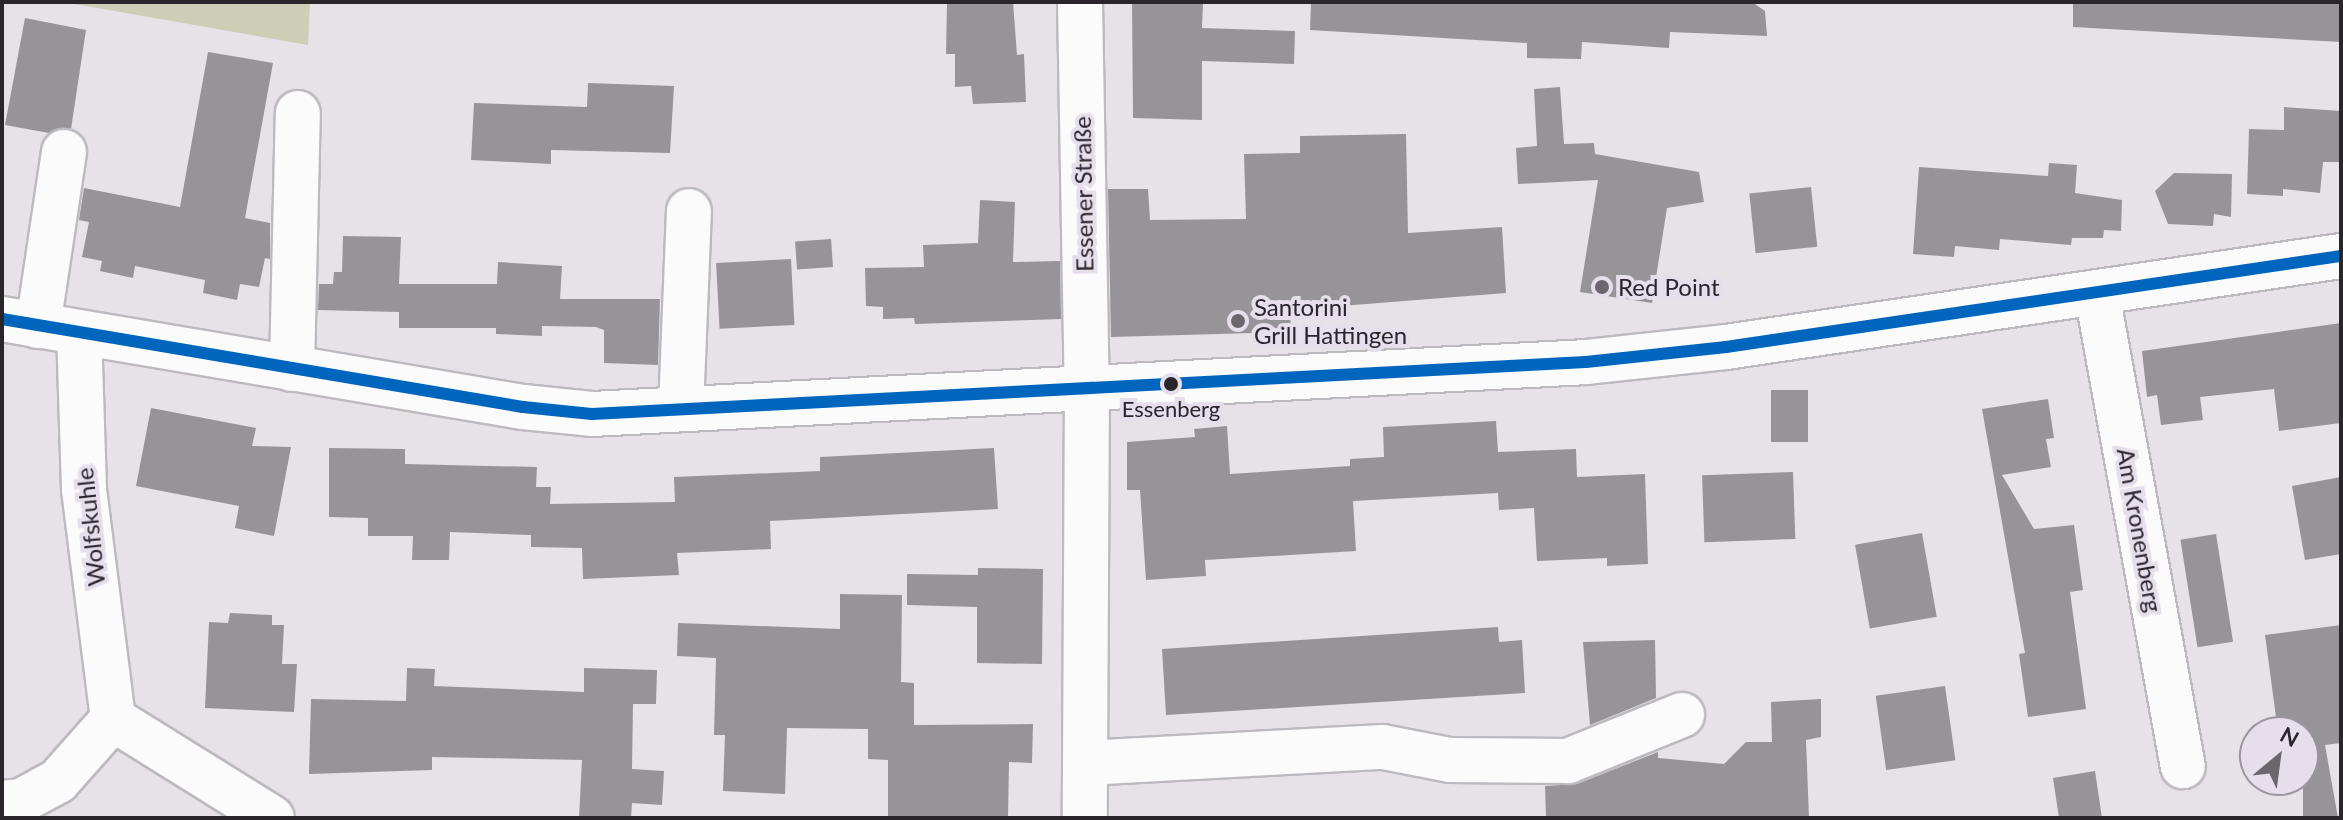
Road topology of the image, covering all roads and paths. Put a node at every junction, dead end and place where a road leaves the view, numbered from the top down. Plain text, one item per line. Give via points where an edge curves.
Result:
1 (1080, 2) edge
2 (298, 113) dead end
3 (64, 152) dead end
4 (689, 211) dead end
5 (2341, 256) edge
6 (2097, 294) junction
7 (39, 326) edge
8 (292, 369) junction
9 (1087, 387) junction
10 (681, 409) junction
11 (1682, 715) dead end
12 (113, 719) junction
13 (1085, 763) junction
14 (2183, 766) dead end
15 (2, 803) edge
16 (272, 818) edge
17 (1085, 818) edge

1 - 9 street, Essener Straße
2 - 8 street
3 - 7 street, Wolfskuhle
4 - 10 street
5 - 6 street
6 - 9 street via 1586,362
6 - 14 street, Am Kronenberg
7 - 8 street
7 - 12 street, Wolfskuhle via 84,489
8 - 10 street via 523,407 592,414
9 - 10 street
9 - 13 street
11 - 13 street via 1568,761 1450,760 1383,747
12 - 15 street via 58,781 21,801
12 - 16 street
13 - 17 street

